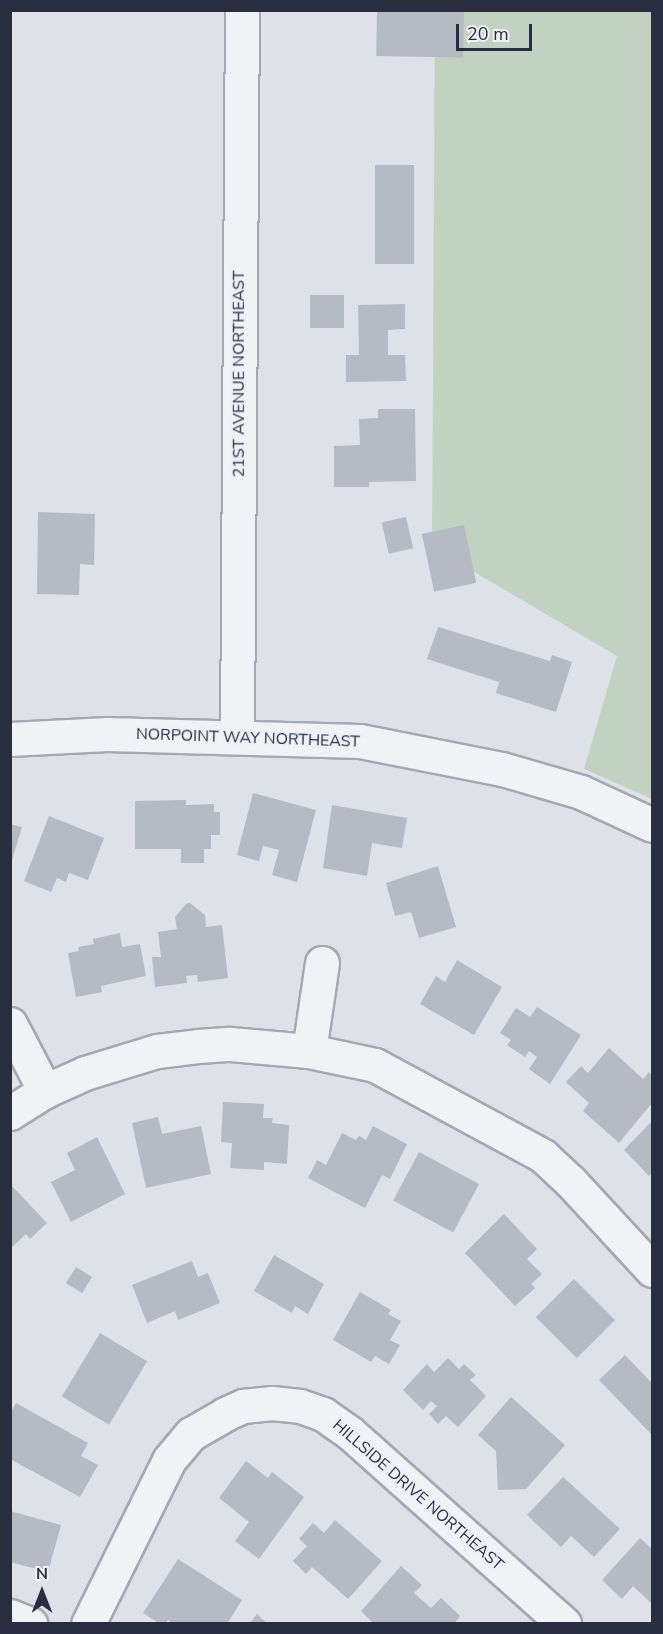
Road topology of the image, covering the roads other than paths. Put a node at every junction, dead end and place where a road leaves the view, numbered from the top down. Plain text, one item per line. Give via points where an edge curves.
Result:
1 (242, 10) edge
2 (10, 724) edge
3 (51, 737) junction
4 (237, 737) junction
5 (10, 739) edge
6 (652, 825) edge
7 (322, 963) dead end
8 (10, 1024) edge
9 (309, 1051) junction
10 (45, 1091) junction
11 (10, 1113) edge
12 (652, 1269) edge
13 (10, 1616) edge
14 (30, 1623) edge
15 (88, 1623) edge
16 (564, 1623) edge

1 - 4 street, 21ST AVENUE NORTHEAST
2 - 3 street
3 - 4 street, NORPOINT WAY NORTHEAST
3 - 5 street, NORPOINT WAY NORTHEAST
4 - 6 street, NORPOINT WAY NORTHEAST via 360,741 482,764 581,792
7 - 9 street
8 - 10 street
9 - 10 street via 230,1044 157,1052 85,1073
9 - 12 street via 375,1065 543,1156
10 - 11 street
13 - 14 street
15 - 16 street, HILLSIDE DRIVE NORTHEAST via 169,1460 191,1434 225,1414 243,1406 272,1403 323,1414 350,1433

